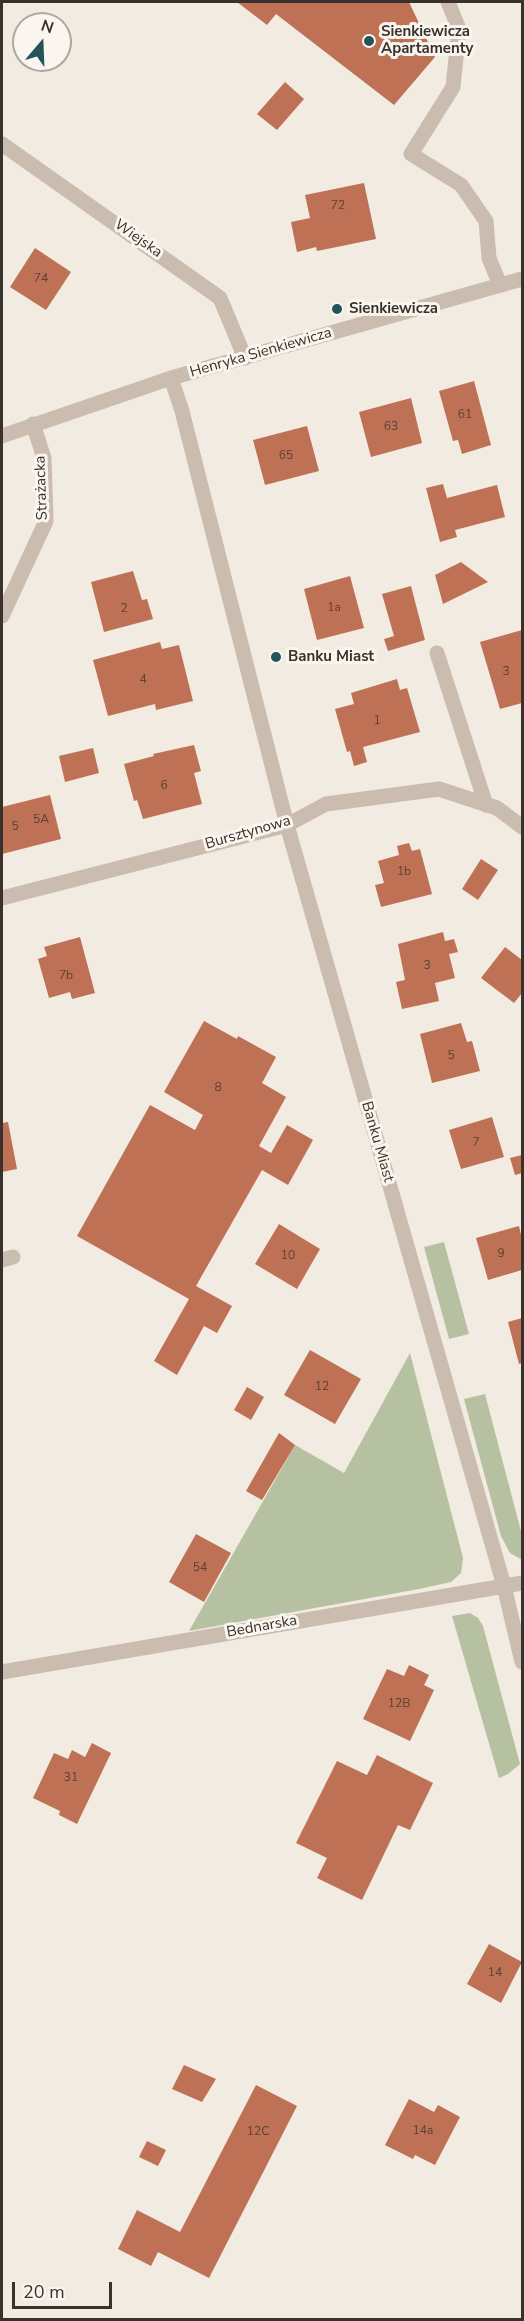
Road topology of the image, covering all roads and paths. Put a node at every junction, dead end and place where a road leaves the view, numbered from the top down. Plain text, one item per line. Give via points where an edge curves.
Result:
1 (448, 2) edge
2 (2, 144) edge
3 (522, 279) edge
4 (500, 285) junction
5 (245, 358) junction
6 (171, 378) junction
7 (33, 424) junction
8 (2, 436) edge
9 (2, 616) edge
10 (437, 653) dead end
11 (486, 805) junction
12 (287, 825) junction
13 (522, 827) edge
14 (2, 898) edge
15 (522, 1583) edge
16 (504, 1586) junction
17 (522, 1662) edge
18 (2, 1672) edge

1 - 4 street via 459,29 453,87 411,154 461,185 486,221 489,258
2 - 5 street, Wiejska via 220,298
3 - 4 street, Henryka Sienkiewicza
4 - 5 street, Henryka Sienkiewicza
5 - 6 street, Henryka Sienkiewicza
6 - 7 street, Henryka Sienkiewicza
6 - 12 street, Banku Miast
7 - 8 street, Henryka Sienkiewicza
7 - 9 street, Strażacka via 44,458 46,521
10 - 11 street
11 - 12 street, Bursztynowa via 439,789 326,804
11 - 13 street, Bursztynowa via 497,808
12 - 14 street, Bursztynowa
12 - 16 street, Banku Miast
15 - 16 street, Bednarska
16 - 17 street, Banku Miast
16 - 18 street, Bednarska

